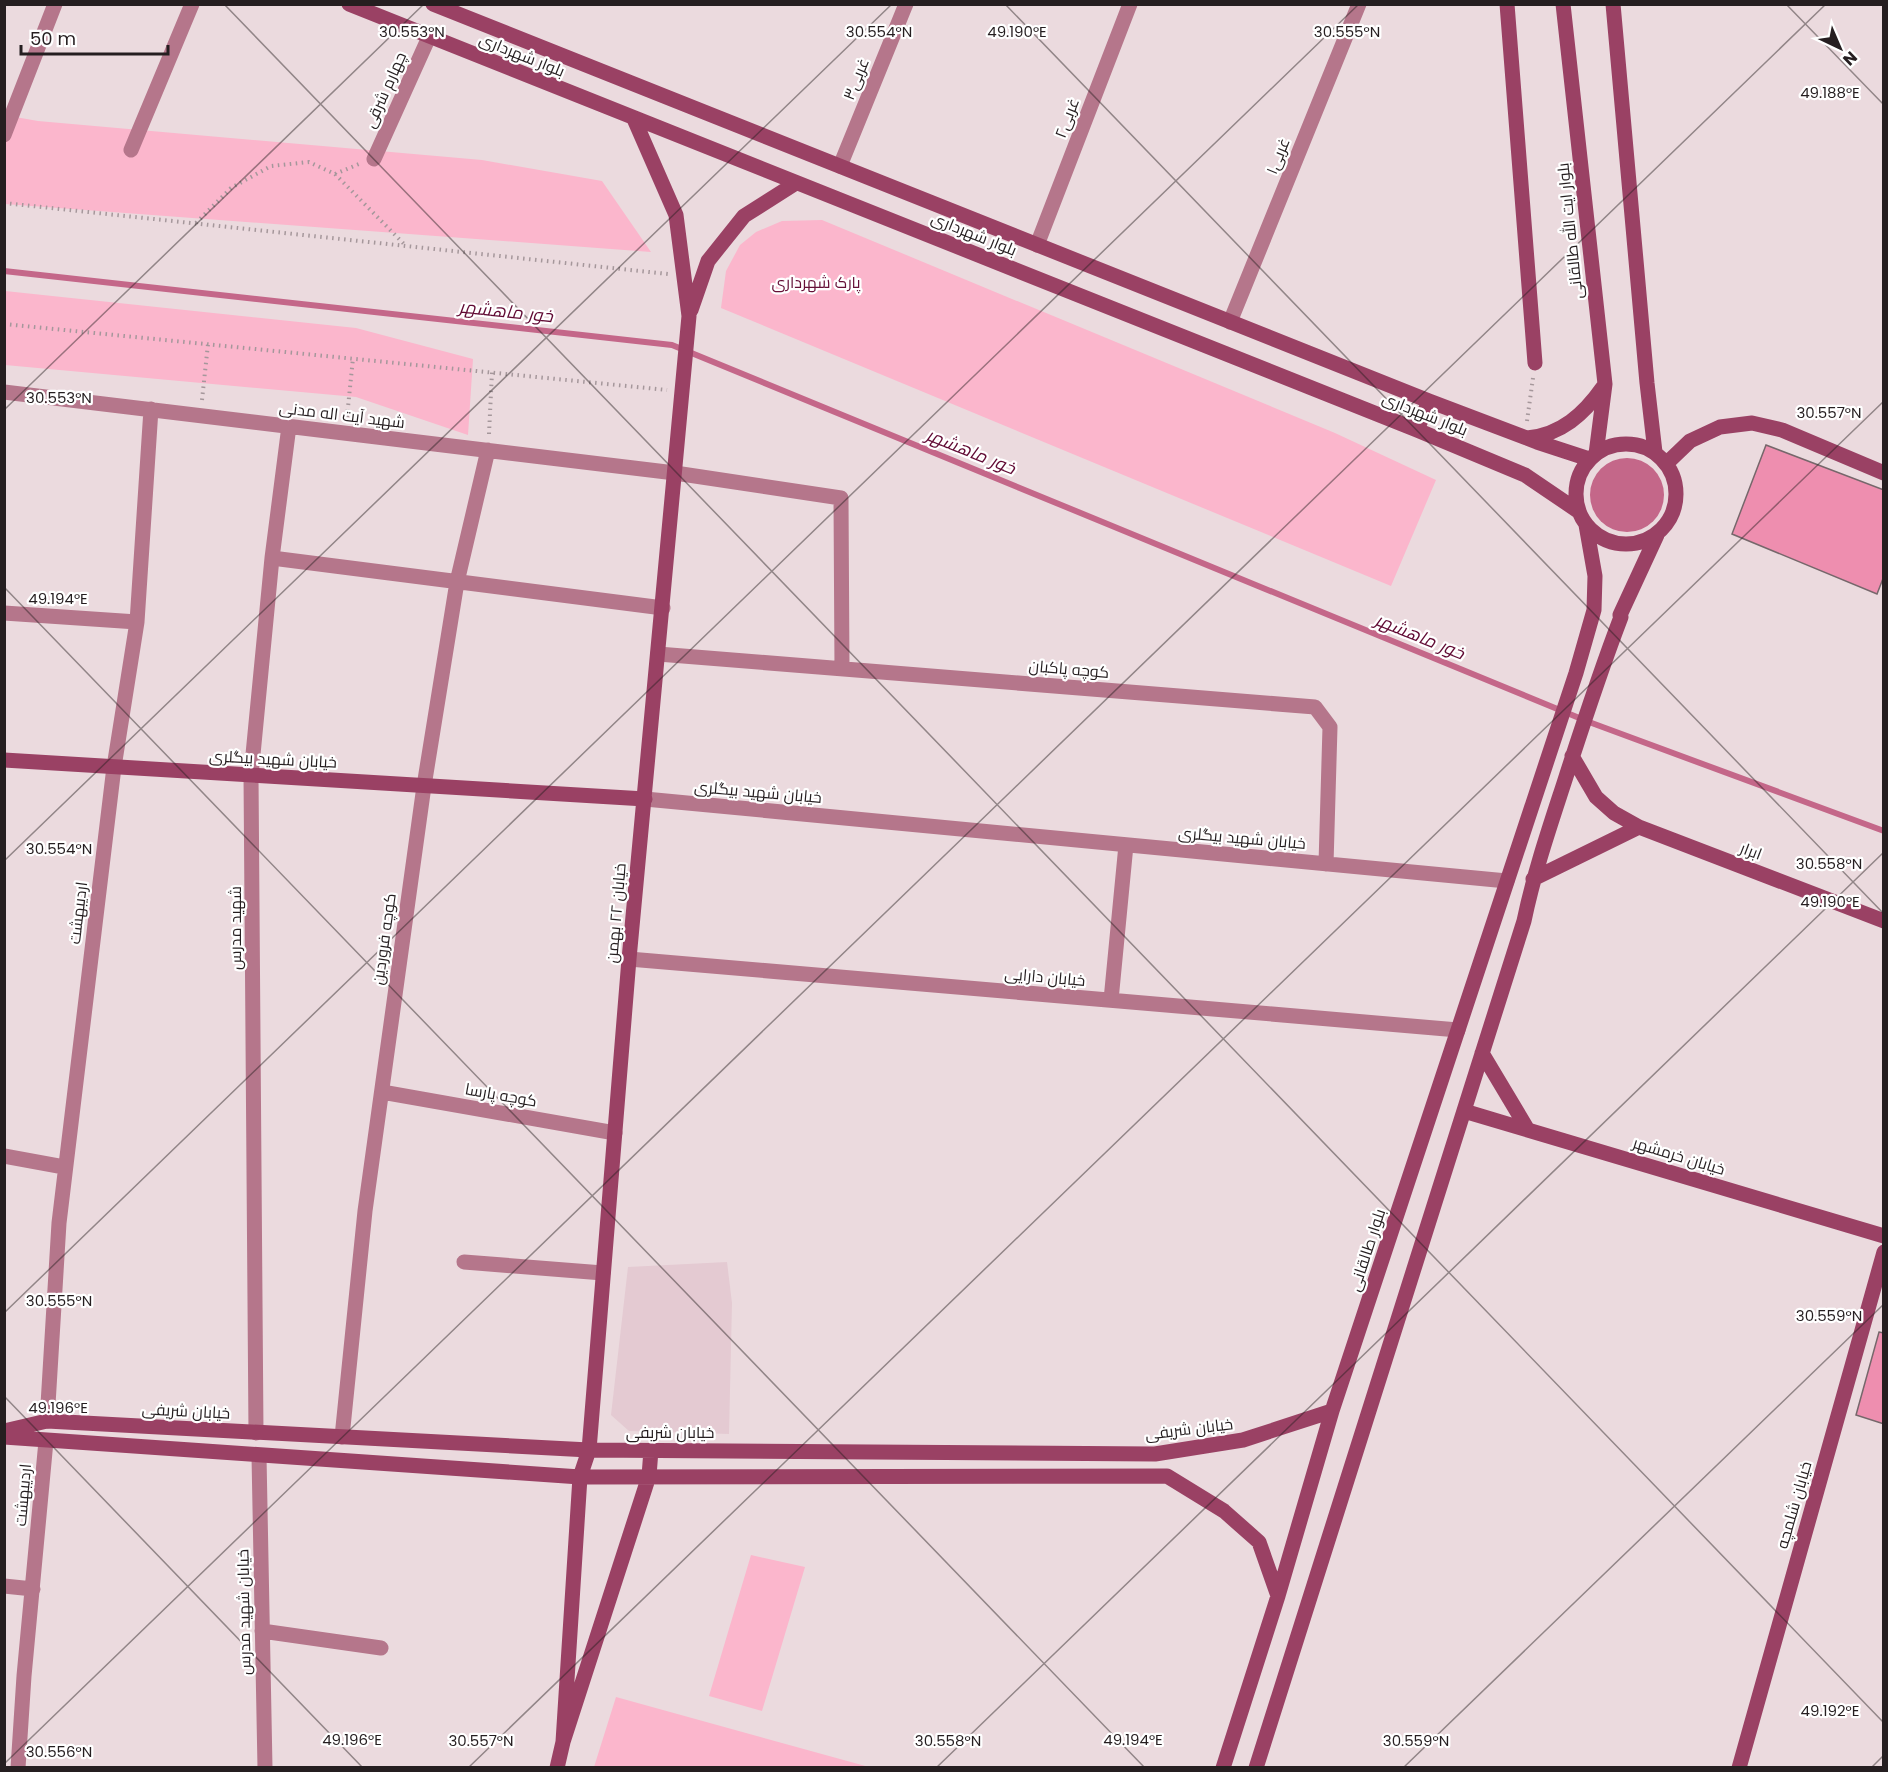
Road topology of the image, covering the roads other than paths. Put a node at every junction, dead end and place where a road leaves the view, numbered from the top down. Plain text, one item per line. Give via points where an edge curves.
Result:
1 (55, 4) edge
2 (192, 4) edge
3 (349, 4) edge
4 (433, 4) edge
5 (906, 4) edge
6 (1130, 4) edge
7 (1359, 4) edge
8 (1507, 4) edge
9 (1563, 4) edge
10 (1613, 4) edge
11 (429, 37) junction
12 (634, 119) junction
13 (4, 135) edge
14 (131, 150) dead end
15 (374, 159) road end
16 (840, 166) junction
17 (796, 183) junction
18 (1037, 245) junction
19 (689, 316) junction
20 (1230, 322) junction
21 (1535, 363) road end
22 (1605, 384) junction
23 (4, 392) edge
24 (1428, 400) junction
25 (151, 410) junction
26 (289, 426) junction
27 (1417, 430) junction
28 (1525, 438) junction
29 (488, 450) junction
30 (1593, 457) junction
31 (1661, 458) junction
32 (675, 473) junction
33 (1884, 473) edge
34 (1578, 511) junction
35 (1586, 525) junction
36 (1657, 535) junction
37 (272, 558) junction
38 (457, 582) junction
39 (663, 608) junction
40 (4, 613) edge
41 (137, 622) junction
42 (658, 654) junction
43 (842, 669) junction
44 (1573, 755) junction
45 (4, 760) edge
46 (114, 767) junction
47 (251, 775) junction
48 (424, 786) junction
49 (645, 799) junction
50 (1639, 827) junction
51 (1126, 845) junction
52 (1326, 864) junction
53 (1533, 879) junction
54 (1507, 881) junction
55 (1884, 921) edge
56 (629, 959) junction
57 (1111, 1000) junction
58 (1458, 1030) junction
59 (1482, 1053) junction
60 (382, 1092) junction
61 (1464, 1111) junction
62 (1528, 1130) junction
63 (615, 1133) junction
64 (4, 1156) edge
65 (64, 1167) junction
66 (1884, 1236) edge
67 (1884, 1252) edge
68 (464, 1262) dead end
69 (603, 1273) junction
70 (1332, 1411) junction
71 (47, 1421) junction
72 (4, 1431) edge
73 (256, 1433) junction
74 (4, 1437) edge
75 (342, 1437) junction
76 (46, 1442) junction
77 (589, 1450) junction
78 (651, 1450) junction
79 (989, 1452) junction
80 (260, 1456) junction
81 (649, 1476) junction
82 (990, 1476) junction
83 (580, 1477) junction
84 (4, 1586) edge
85 (33, 1589) junction
86 (1278, 1596) junction
87 (262, 1631) junction
88 (381, 1648) dead end
89 (563, 1742) junction
90 (18, 1767) edge
91 (265, 1767) edge
92 (557, 1767) edge
93 (1223, 1767) edge
94 (1256, 1767) edge
95 (1739, 1767) edge

1 - 13 street
2 - 14 street
3 - 11 main road, بلوار شهرداری
4 - 16 main road, بلوار شهرداری
5 - 16 street, ۳غربی
6 - 18 street, ۲غربی
7 - 20 street, ۱غربی
8 - 21 main road
9 - 22 main road, بلوار ایت الله طالقانی
10 - 31 main road via 1647,383
11 - 12 main road, بلوار شهرداری
11 - 15 street, چهارم شرقی
12 - 17 main road, بلوار شهرداری
12 - 19 main road via 676,215
16 - 18 main road, بلوار شهرداری
17 - 19 main road via 744,216 715,252 708,261
17 - 27 main road, بلوار شهرداری
18 - 20 main road, بلوار شهرداری
19 - 32 main road, خیابان ۲۲ بهمن
20 - 24 main road, بلوار شهرداری
22 - 28 main road via 1588,408 1566,424 1544,436
22 - 30 main road, بلوار ایت الله طالقانی
23 - 25 street, شهید آیت اله مدنی
24 - 27 main road
24 - 28 main road, بلوار شهرداری
25 - 26 street, شهید آیت اله مدنی
25 - 41 street, اردیبهشت
26 - 29 street, شهید آیت اله مدنی
26 - 37 street, شهید مدرس
27 - 34 main road, بلوار شهرداری via 1525,475
28 - 30 main road, بلوار شهرداری
29 - 32 street, شهید آیت اله مدنی
29 - 38 street, کوچه فروردین
30 - 31 main road via 1610,446 1625,444 1641,446
30 - 34 main road via 1578,480
31 - 33 main road via 1720,427 1752,423 1782,430
31 - 36 main road via 1674,477 1677,493 1675,509
32 - 39 main road, خیابان ۲۲ بهمن
32 - 43 street, شهید آیت اله مدنی via 841,498
34 - 35 main road
35 - 36 main road via 1597,536 1619,544 1643,542
35 - 54 main road, بلوار طالقانی via 1595,576 1594,610
36 - 44 main road via 1620,615
37 - 38 street
37 - 47 street, شهید مدرس
38 - 39 street
38 - 48 street, کوچه فروردین
39 - 42 main road, خیابان ۲۲ بهمن
40 - 41 street
41 - 46 street, اردیبهشت
42 - 43 street, کوچه پاکبان
42 - 49 main road, خیابان ۲۲ بهمن
43 - 52 street, کوچه پاکبان via 1315,707 1330,727
44 - 50 main road, ابرار via 1596,797
44 - 53 main road
45 - 46 main road, خیابان شهید بیگلری
46 - 47 main road, خیابان شهید بیگلری
46 - 65 street, اردیبهشت
47 - 48 main road, خیابان شهید بیگلری
47 - 73 street, شهید مدرس
48 - 49 main road, خیابان شهید بیگلری
48 - 60 street, کوچه فروردین
49 - 51 street, خیابان شهید بیگلری
49 - 56 main road, خیابان ۲۲ بهمن
50 - 53 main road
50 - 55 main road, ابرار
51 - 52 street, خیابان شهید بیگلری
51 - 57 street
52 - 54 street, خیابان شهید بیگلری
53 - 59 main road via 1524,921
54 - 58 main road, بلوار طالقانی
56 - 57 street, خیابان دارایی
56 - 63 main road, خیابان ۲۲ بهمن
57 - 58 street, خیابان دارایی
58 - 70 main road, بلوار طالقانی
59 - 61 main road
59 - 62 main road
60 - 63 street, کوچه پارسا
60 - 75 street, کوچه فروردین via 365,1211
61 - 62 main road, خیابان خرمشهر
61 - 94 main road
62 - 66 main road, خیابان خرمشهر
63 - 69 main road, خیابان ۲۲ بهمن
64 - 65 street
65 - 71 street, اردیبهشت
67 - 95 main road, خیابان شلمچه
68 - 69 street
69 - 77 main road, خیابان ۲۲ بهمن
70 - 79 main road, خیابان شریفی via 1243,1440 1155,1454
70 - 86 main road, بلوار طالقانی
71 - 72 main road, خیابان شریفی
71 - 73 main road, خیابان شریفی
73 - 75 main road, خیابان شریفی
74 - 76 main road
75 - 77 main road, خیابان شریفی
76 - 80 main road
76 - 85 street, اردیبهشت
77 - 78 main road, خیابان شریفی
77 - 83 main road, خیابان ۲۲ بهمن
78 - 79 main road, خیابان شریفی
78 - 81 main road
79 - 82 main road
80 - 83 main road
80 - 87 street, خیابان شهید مدرس
81 - 82 main road
81 - 83 main road
81 - 89 main road
82 - 86 main road via 1167,1476 1224,1511 1259,1542
83 - 89 main road, خیابان ۲۲ بهمن
84 - 85 street
85 - 90 street, اردیبهشت
86 - 93 main road, بلوار طالقانی
87 - 88 street
87 - 91 street, خیابان شهید مدرس
89 - 92 main road

